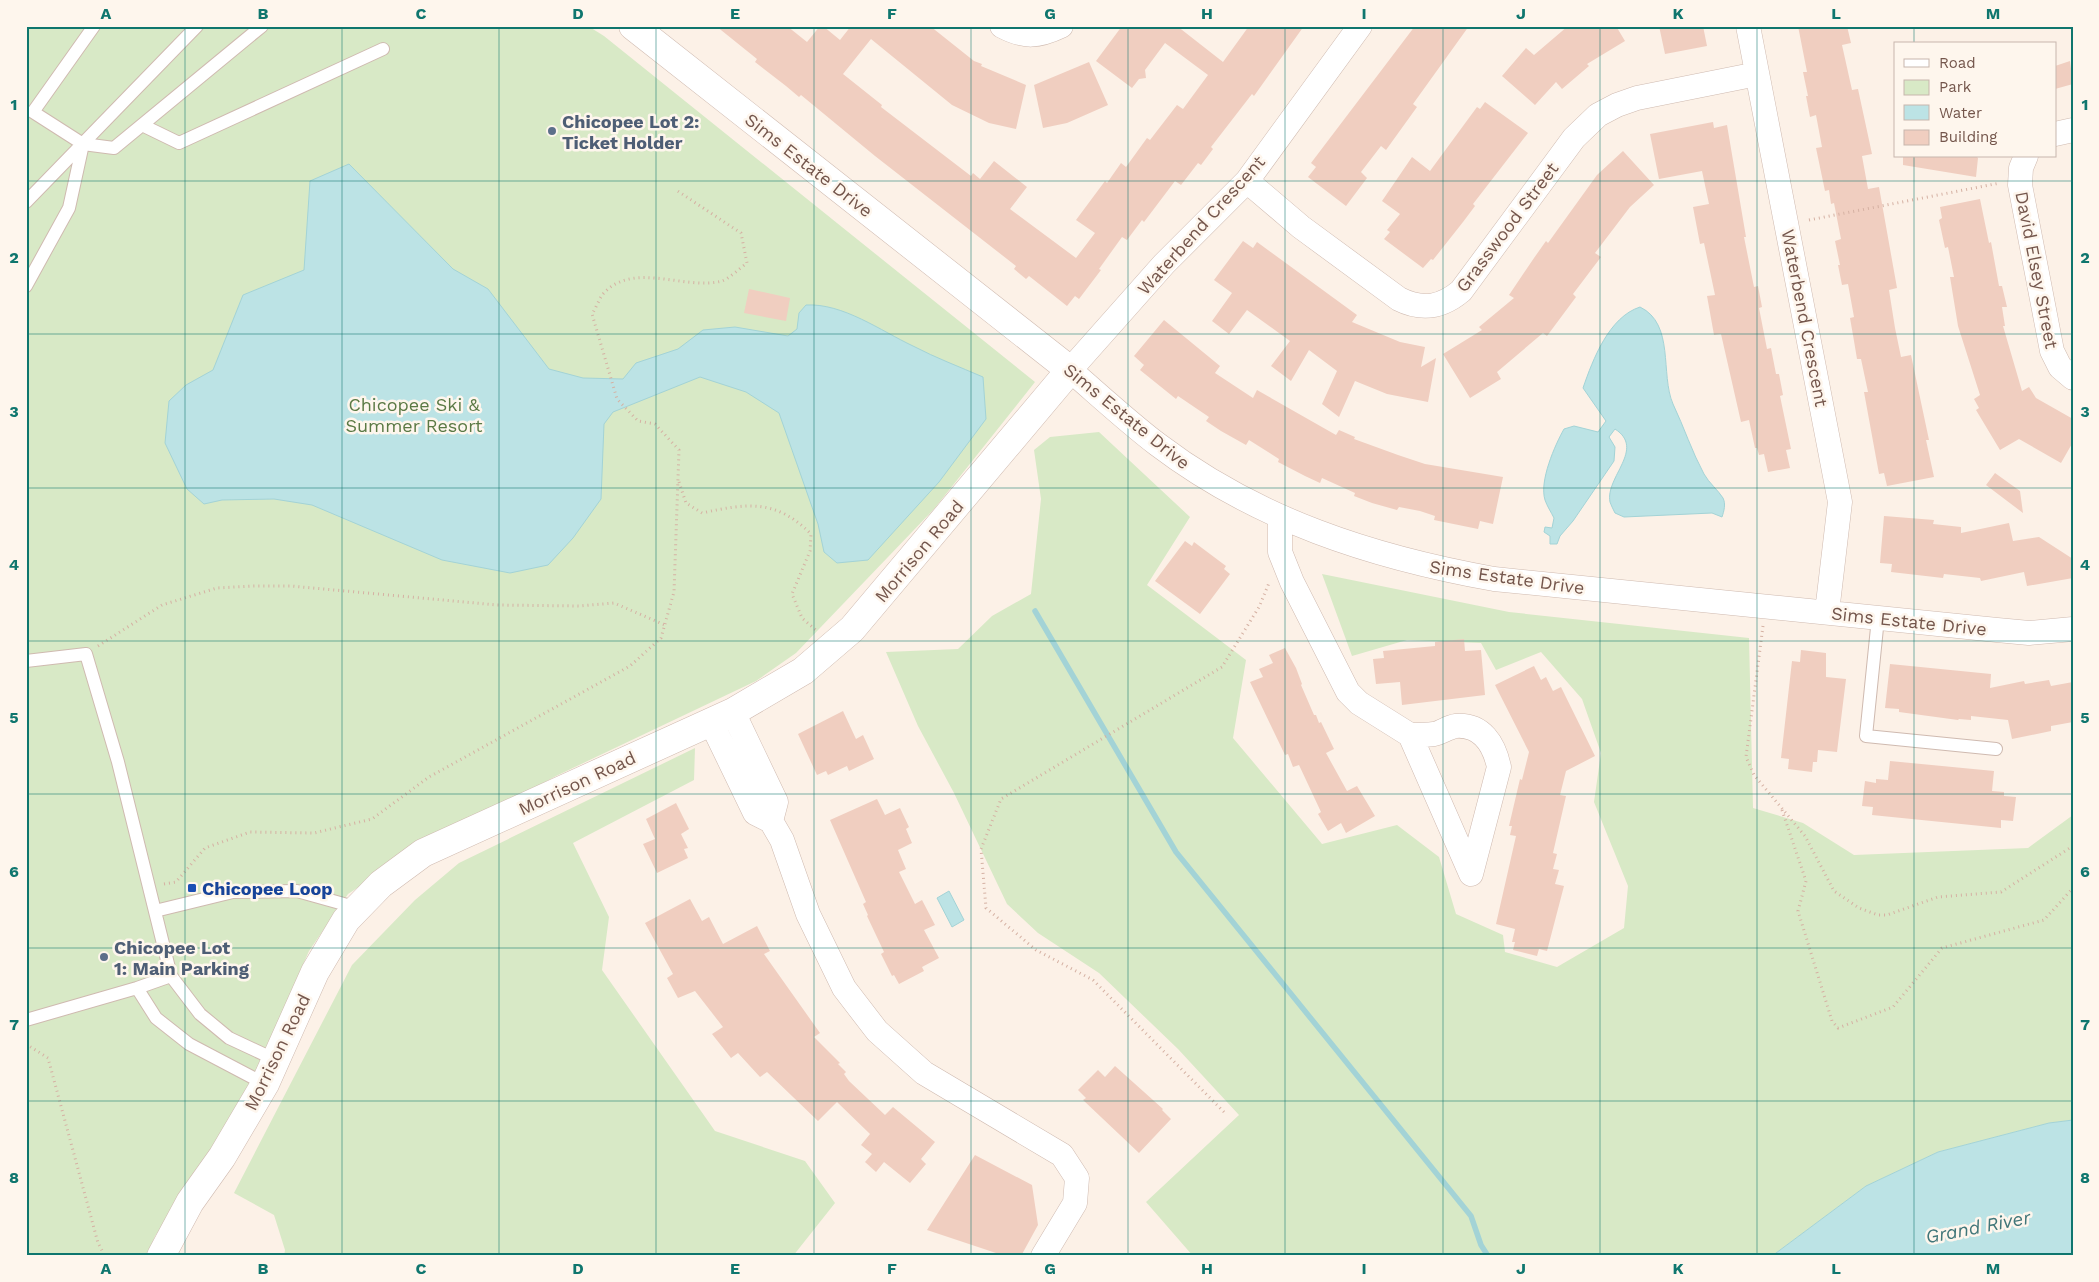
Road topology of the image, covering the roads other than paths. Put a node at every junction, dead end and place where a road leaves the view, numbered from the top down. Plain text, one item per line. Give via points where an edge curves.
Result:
1 (94, 26) edge
2 (197, 26) edge
3 (262, 26) edge
4 (633, 26) edge
5 (1002, 26) edge
6 (1061, 26) edge
7 (1360, 26) edge
8 (1748, 26) edge
9 (383, 49) dead end
10 (1757, 74) junction
11 (142, 125) junction
12 (2073, 130) edge
13 (2056, 134) edge
14 (83, 144) junction
15 (2025, 158) edge
16 (1246, 181) junction
17 (26, 202) edge
18 (26, 286) edge
19 (1070, 370) junction
20 (2073, 378) edge
21 (1280, 517) junction
22 (1827, 612) junction
23 (1878, 618) junction
24 (2073, 629) edge
25 (26, 661) edge
26 (722, 717) junction
27 (1410, 735) junction
28 (1996, 749) dead end
29 (358, 908) junction
30 (155, 911) junction
31 (171, 976) junction
32 (137, 988) junction
33 (26, 1020) edge
34 (270, 1072) junction
35 (161, 1256) edge
36 (1043, 1256) edge

1 - 14 lane via 33,112
2 - 14 lane
3 - 11 lane
4 - 19 street, Sims Estate Drive
5 - 6 street via 1015,33 1040,36
7 - 16 street, Waterbend Crescent
8 - 10 street, Waterbend Crescent
9 - 11 lane via 179,143
10 - 16 street, Grasswood Street via 1637,98 1598,115 1574,138 1462,291 1435,306 1417,306 1399,299
10 - 22 street, Waterbend Crescent via 1840,502
11 - 14 lane via 114,148
12 - 13 street
14 - 17 lane
14 - 18 lane via 69,208
15 - 20 street, David Elsey Street via 2020,185 2052,351 2060,367
16 - 19 street, Waterbend Crescent via 1164,264
19 - 21 street, Sims Estate Drive via 1157,443 1226,489
19 - 26 street, Morrison Road via 852,630 803,671
21 - 22 street, Sims Estate Drive via 1345,543 1437,569 1494,579
21 - 27 street via 1280,552 1348,692 1359,703
22 - 23 street, Sims Estate Drive
23 - 24 street, Sims Estate Drive via 2029,632
23 - 28 lane via 1866,736
25 - 30 lane via 86,654 118,762
26 - 29 street, Morrison Road via 423,854 381,884
26 - 36 street via 776,802 771,820 782,840 808,914 844,988 877,1031 924,1073 1062,1155 1078,1178 1075,1203
27 - 27 street via 1435,734 1455,726 1471,728 1485,735 1495,749 1498,767 1471,874
29 - 30 lane via 297,891 233,892
29 - 34 street, Morrison Road via 346,920 315,972
30 - 31 lane
31 - 32 lane
31 - 34 lane via 200,1014
32 - 33 lane
32 - 34 lane via 156,1018 189,1044
34 - 35 street, Morrison Road via 222,1157 190,1202

